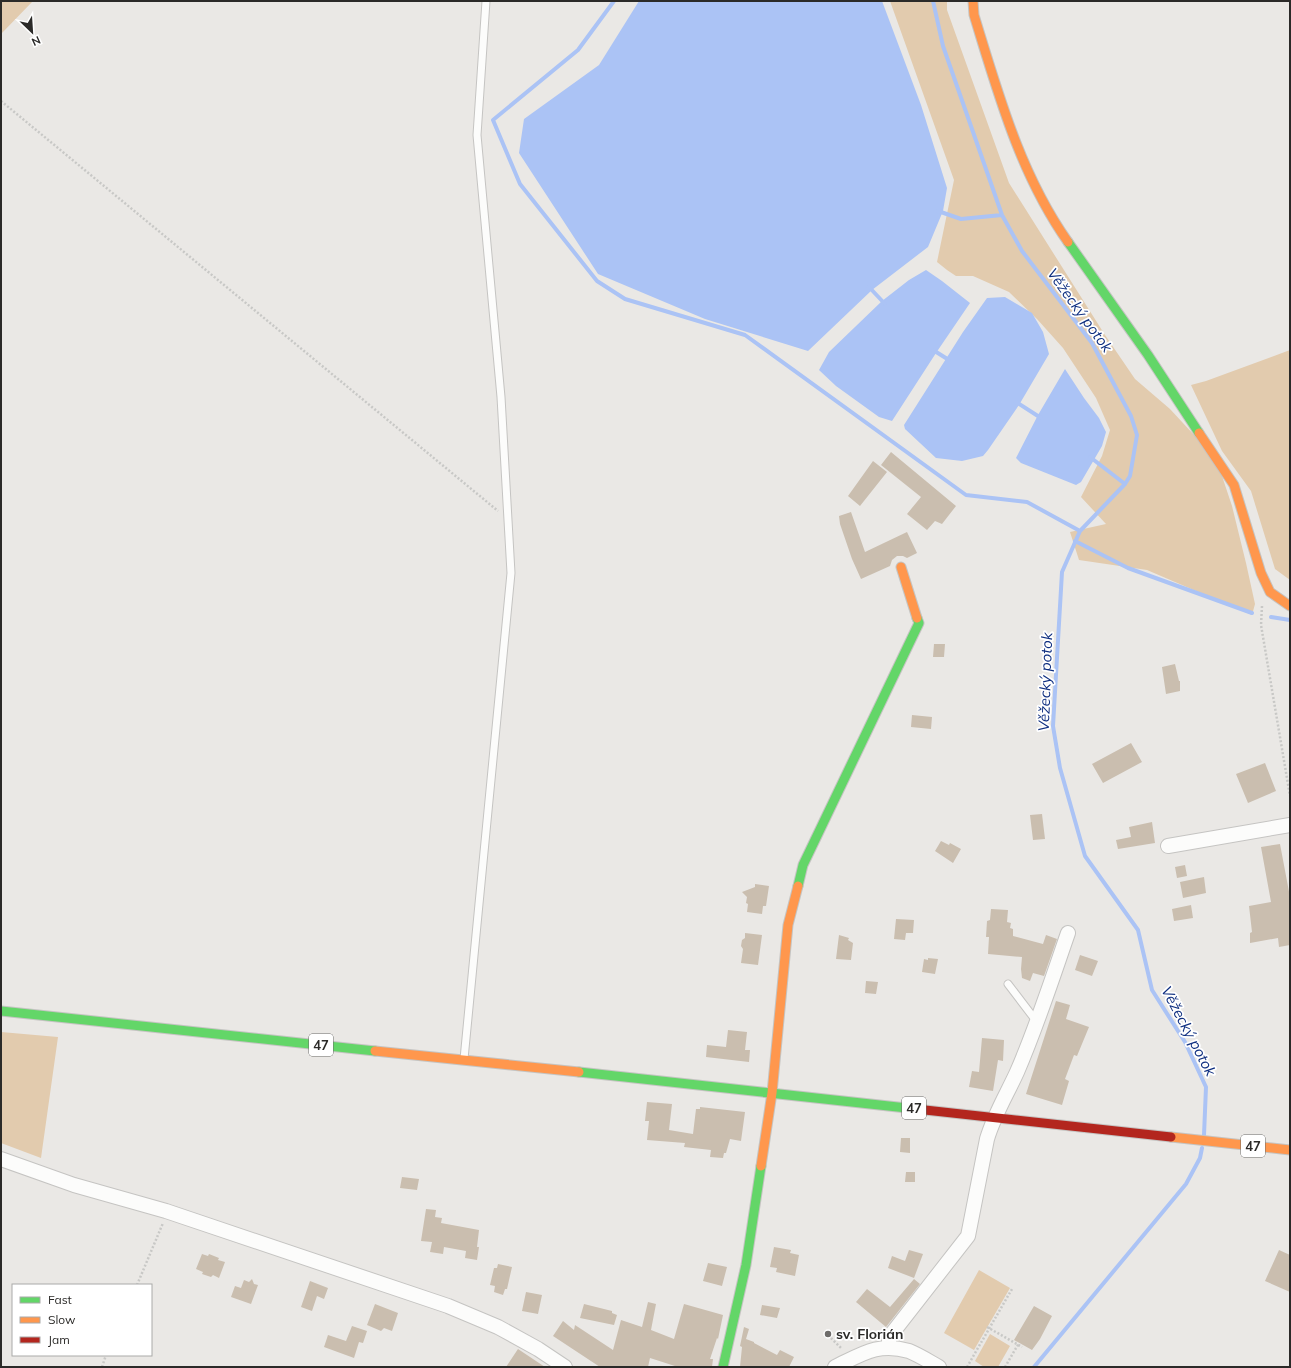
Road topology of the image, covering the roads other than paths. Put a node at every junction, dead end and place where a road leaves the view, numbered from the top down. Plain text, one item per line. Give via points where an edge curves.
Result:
1 (486, 1) edge
2 (973, 1) edge
3 (901, 567) dead end
4 (1290, 606) edge
5 (1290, 825) edge
6 (1168, 846) dead end
7 (1068, 933) dead end
8 (1008, 984) dead end
9 (1, 1011) edge
10 (1037, 1022) junction
11 (464, 1060) junction
12 (772, 1093) junction
13 (996, 1117) junction
14 (1290, 1150) edge
15 (1, 1159) edge
16 (888, 1347) junction
17 (565, 1367) edge
18 (723, 1367) edge
19 (835, 1367) edge
20 (939, 1367) edge

1 - 11 lane via 477,135 501,397 511,573
2 - 4 street via 974,15 1004,111 1029,175 1060,230 1148,354 1234,484 1261,573 1270,592
3 - 12 street via 919,623 803,865 788,925
5 - 6 street
7 - 10 street
8 - 10 lane
9 - 11 street, 47
10 - 13 street
11 - 12 street, 47
12 - 13 street, 47
12 - 18 street via 746,1265
13 - 14 street, 47
13 - 16 street via 987,1139 968,1236 890,1336
15 - 17 street via 74,1185 166,1211 448,1306 498,1327
16 - 19 street via 865,1352
16 - 20 street via 910,1352

